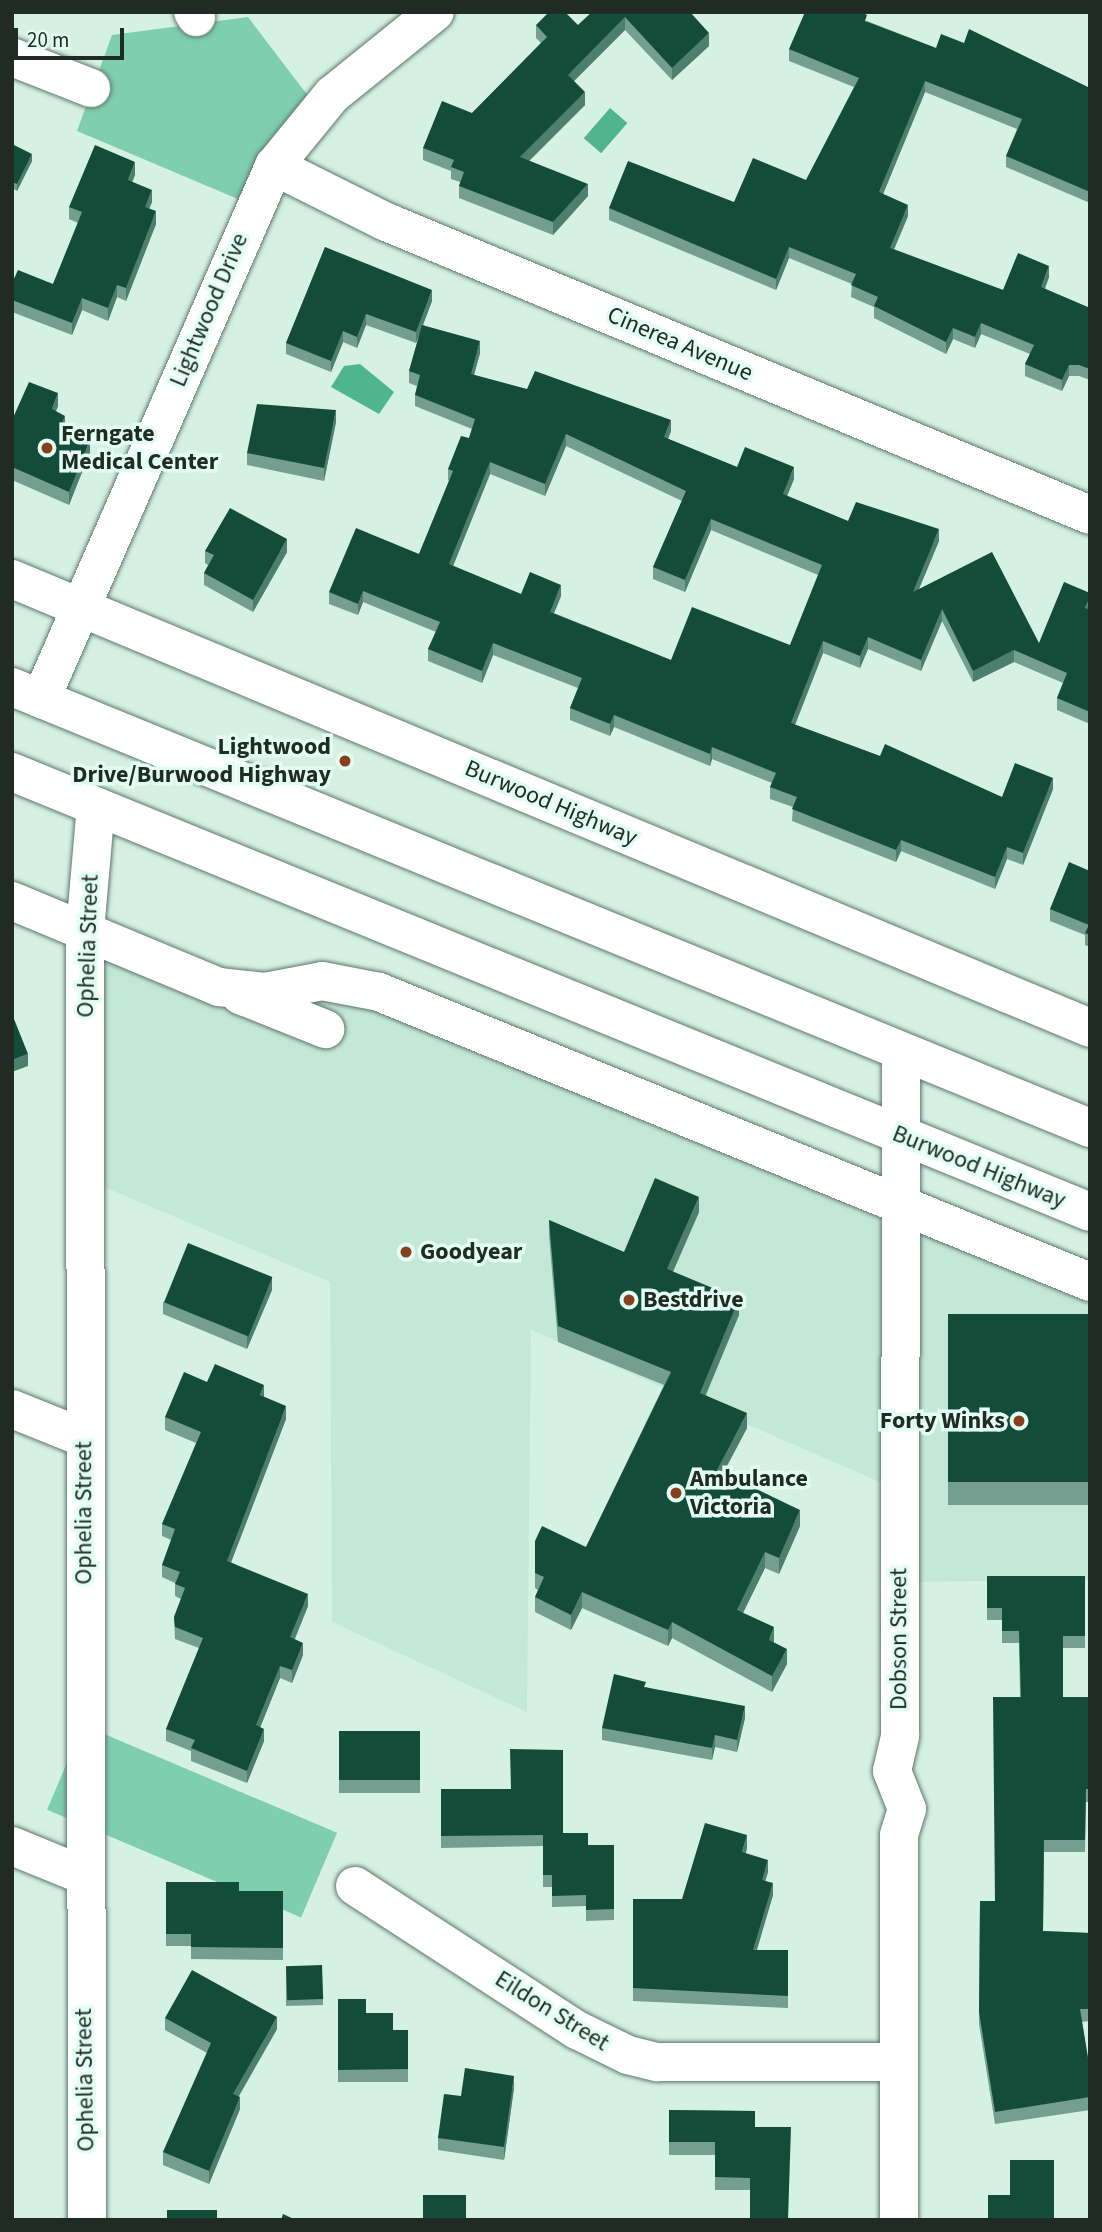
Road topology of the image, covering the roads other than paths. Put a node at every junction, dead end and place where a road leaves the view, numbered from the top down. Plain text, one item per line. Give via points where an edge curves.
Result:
1 (435, 12) edge
2 (12, 57) edge
3 (91, 88) dead end
4 (274, 166) junction
5 (1090, 515) edge
6 (12, 579) edge
7 (85, 608) junction
8 (27, 693) edge
9 (12, 772) edge
10 (96, 806) junction
11 (12, 901) edge
12 (85, 931) junction
13 (219, 987) junction
14 (1090, 1028) edge
15 (325, 1030) dead end
16 (901, 1053) junction
17 (1090, 1128) edge
18 (900, 1134) junction
19 (899, 1204) junction
20 (1090, 1212) edge
21 (1090, 1282) edge
22 (12, 1409) edge
23 (84, 1438) junction
24 (12, 1846) edge
25 (83, 1875) junction
26 (355, 1886) dead end
27 (898, 2062) junction
28 (87, 2220) edge
29 (899, 2220) edge

1 - 4 main road, Lightwood Drive via 332,95
2 - 3 main road
4 - 5 main road, Cinerea Avenue via 384,221
4 - 7 main road, Lightwood Drive
6 - 7 main road, Burwood Highway
7 - 8 main road, Lightwood Drive
7 - 14 main road, Burwood Highway
8 - 16 main road
9 - 10 main road, Burwood Highway
10 - 12 main road, Ophelia Street
10 - 18 main road, Burwood Highway
11 - 12 main road
12 - 13 main road
12 - 23 main road, Ophelia Street
13 - 15 main road
13 - 19 main road via 265,992 322,981 356,984
16 - 17 main road
16 - 18 main road, Dobson Street
18 - 19 main road, Dobson Street
18 - 20 main road, Burwood Highway
19 - 21 main road
19 - 27 main road, Dobson Street via 900,1735 892,1770 907,1809 899,1835
22 - 23 main road
23 - 25 main road, Ophelia Street
24 - 25 main road
25 - 28 main road, Ophelia Street
26 - 27 main road, Eildon Street via 584,2035 628,2055 657,2062
27 - 29 main road, Dobson Street

